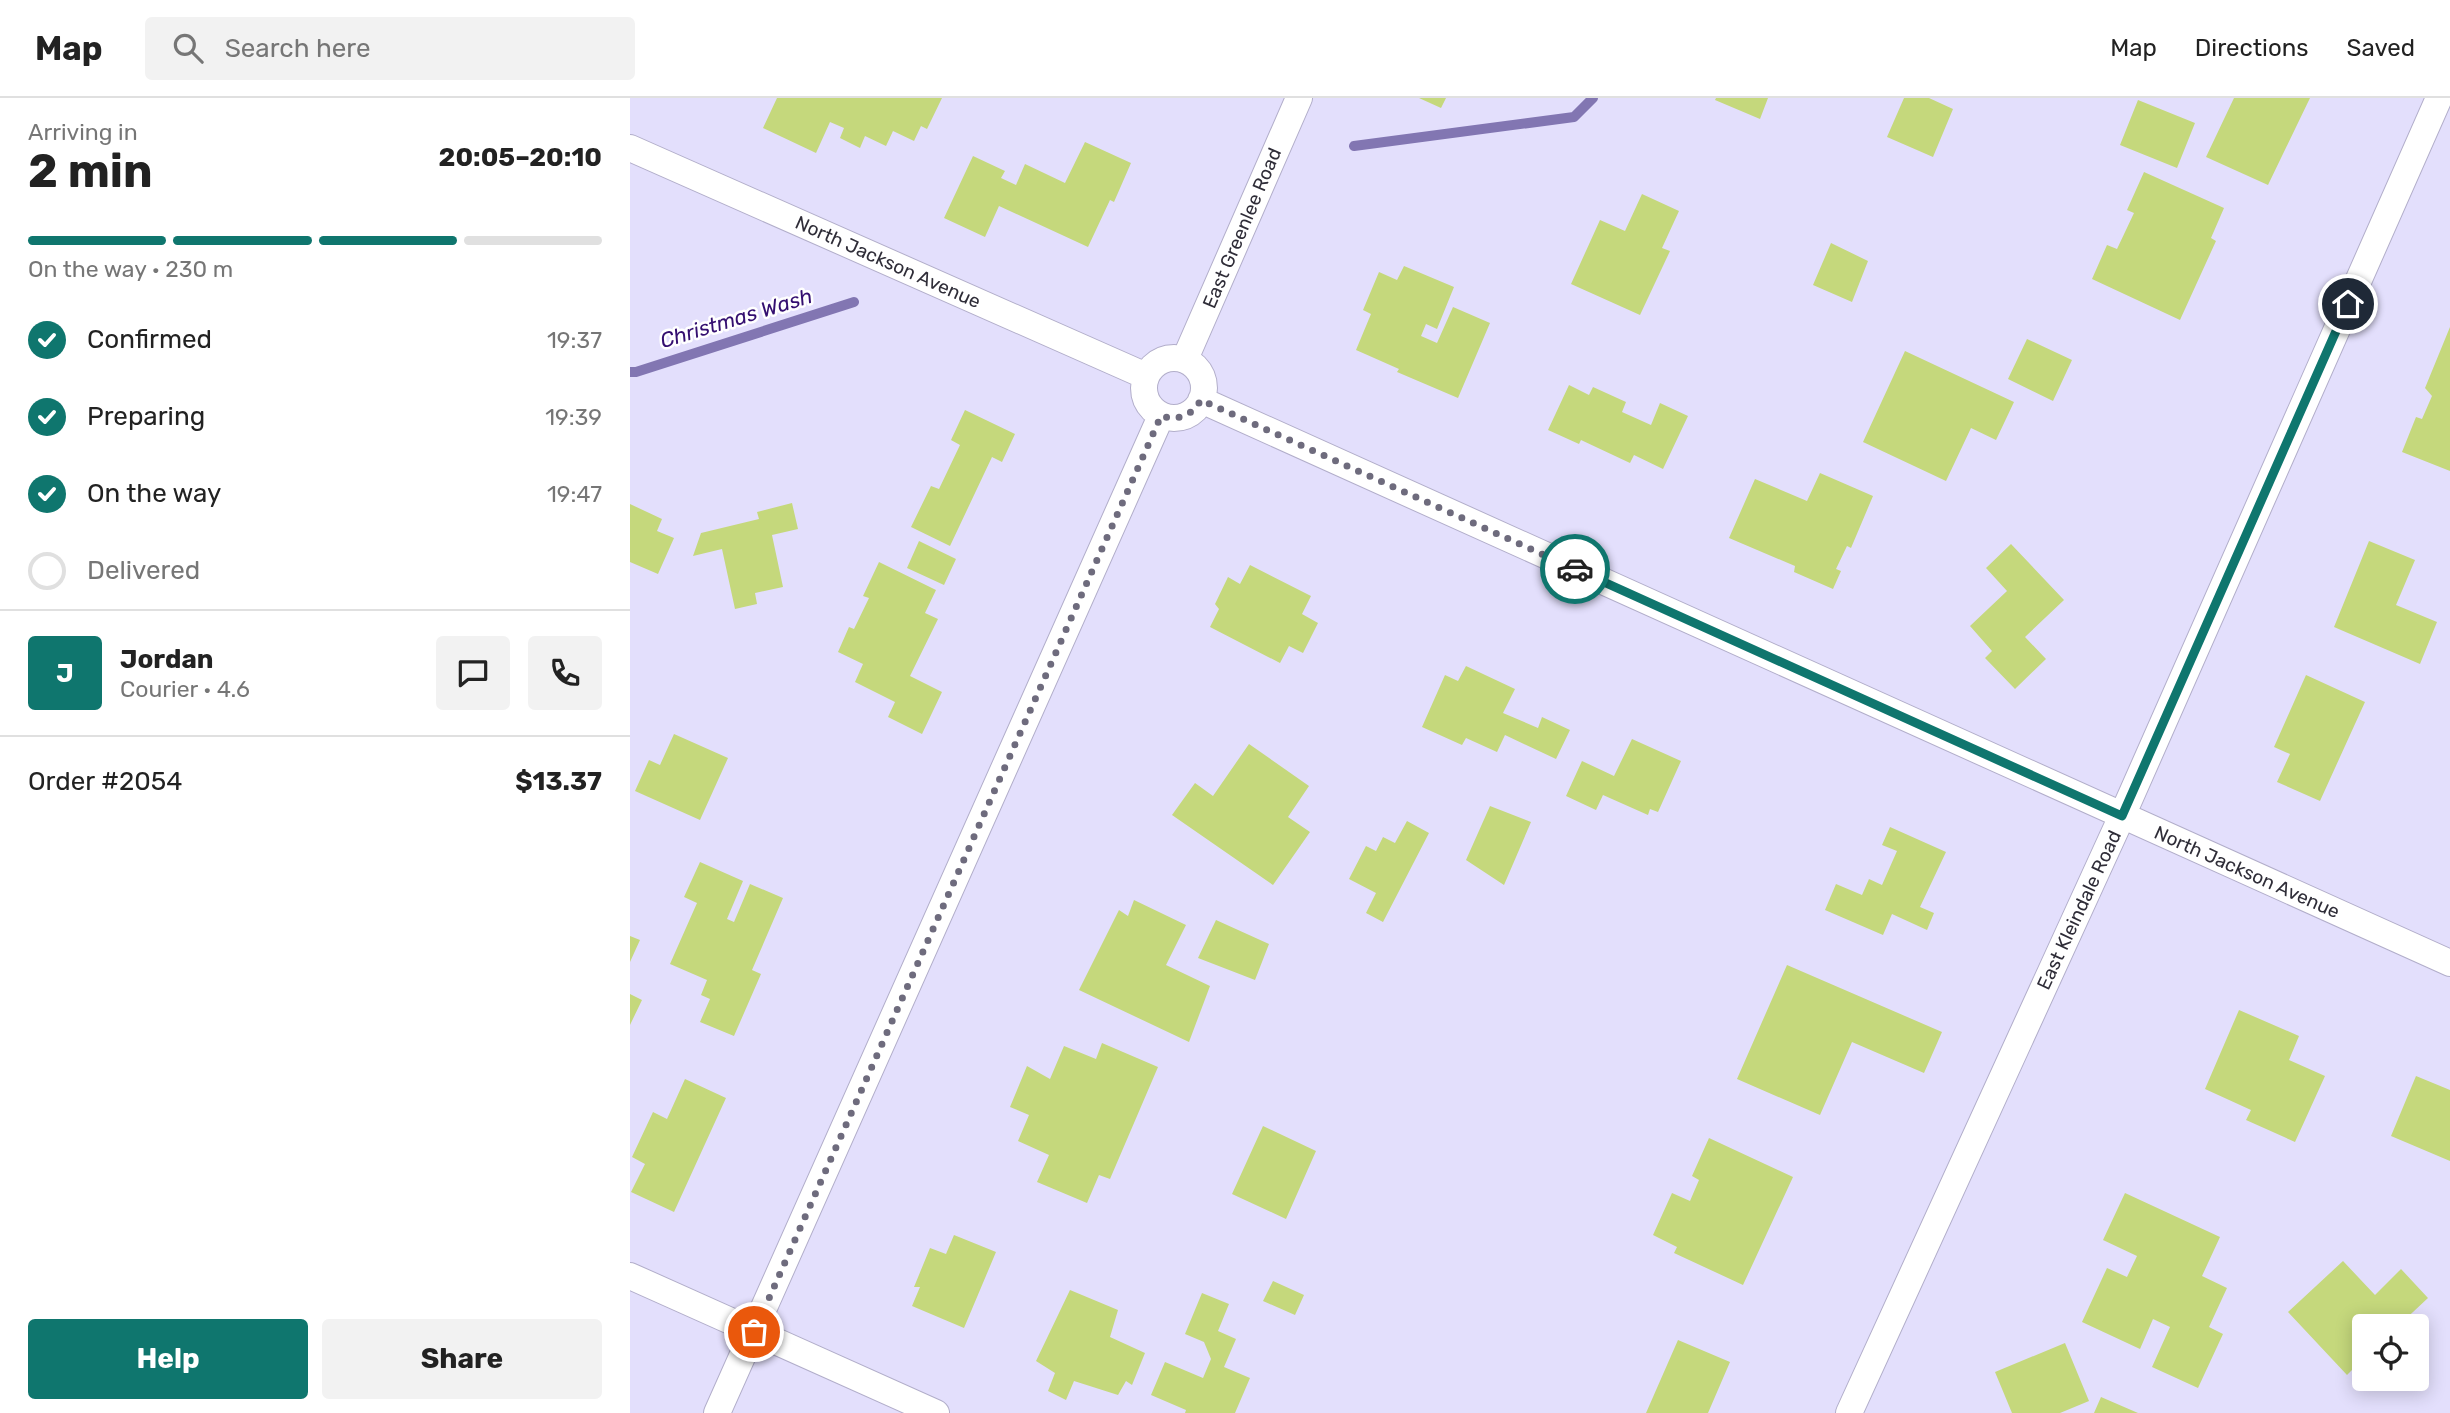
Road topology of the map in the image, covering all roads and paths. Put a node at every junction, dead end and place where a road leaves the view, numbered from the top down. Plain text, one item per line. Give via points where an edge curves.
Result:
1 (1299, 98) edge
2 (2439, 98) edge
3 (630, 148) edge
4 (1185, 359) junction
5 (1146, 376) junction
6 (1201, 400) junction
7 (1161, 416) junction
8 (2122, 816) junction
9 (2450, 963) edge
10 (630, 1276) edge
11 (754, 1332) junction
12 (718, 1413) edge
13 (936, 1413) edge
14 (1849, 1413) edge

1 - 4 street, East Greenlee Road
2 - 8 street, East Kleindale Road
3 - 5 street, North Jackson Avenue
4 - 5 street via 1167,358 1151,367
4 - 6 street via 1200,372
5 - 7 street via 1147,403
6 - 7 street via 1180,418
6 - 8 street, North Jackson Avenue
7 - 11 street
8 - 9 street, North Jackson Avenue
8 - 14 street, East Kleindale Road
10 - 11 street
11 - 12 street
11 - 13 street

